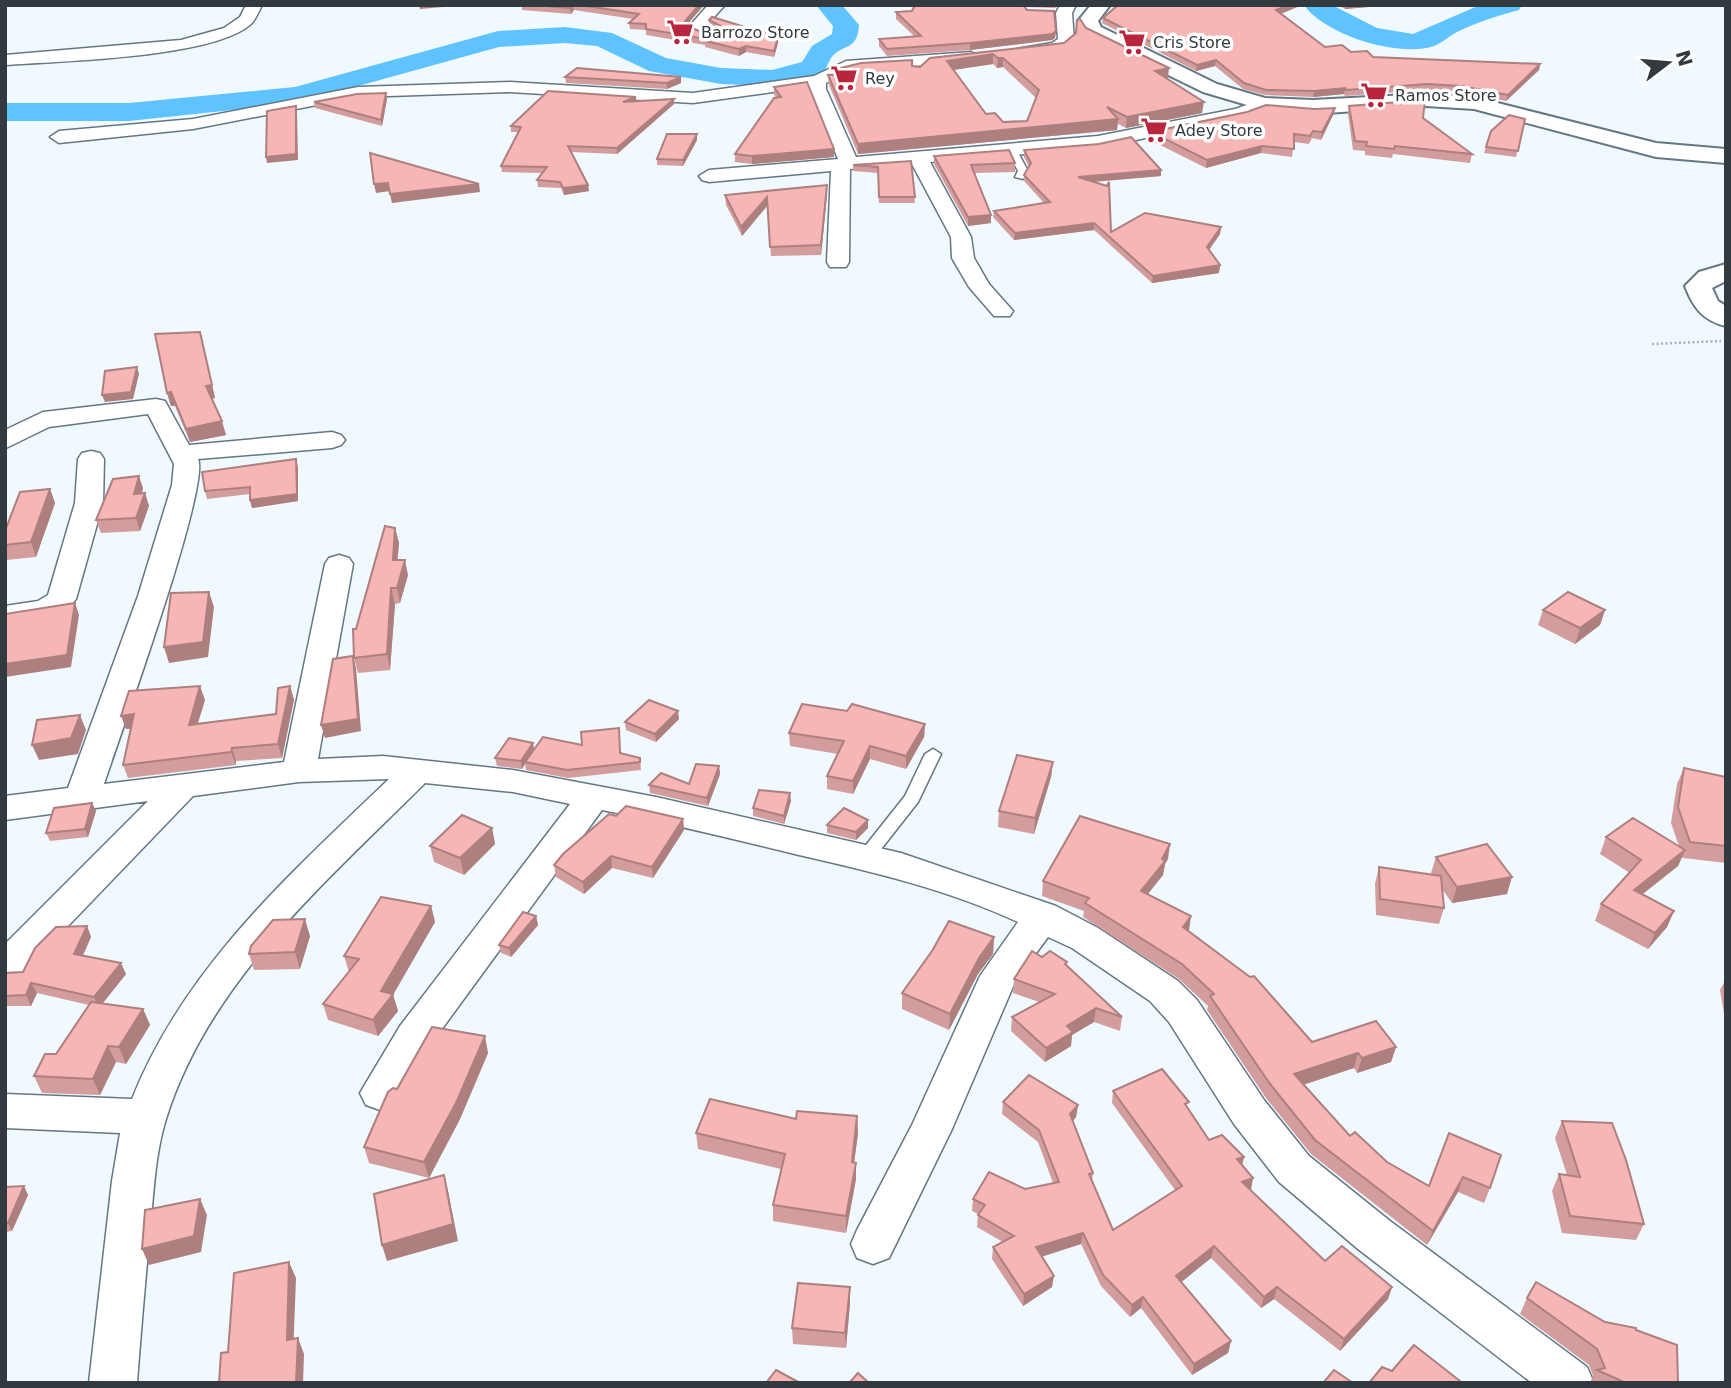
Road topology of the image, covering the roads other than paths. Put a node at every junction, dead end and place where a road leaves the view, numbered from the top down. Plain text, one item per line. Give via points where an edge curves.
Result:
1 (254, 5) edge
2 (717, 5) edge
3 (1101, 5) edge
4 (1061, 11) edge
5 (722, 39) edge
6 (5, 61) edge
7 (818, 81) junction
8 (1264, 103) junction
9 (59, 137) dead end
10 (1013, 151) junction
11 (1726, 156) edge
12 (919, 159) junction
13 (845, 163) junction
14 (709, 176) dead end
15 (1020, 177) dead end
16 (838, 262) dead end
17 (1726, 272) edge
18 (1002, 312) dead end
19 (1726, 318) edge
20 (6, 440) edge
21 (332, 440) dead end
22 (182, 453) junction
23 (90, 458) dead end
24 (339, 564) dead end
25 (5, 615) edge
26 (933, 754) dead end
27 (299, 771) junction
28 (417, 771) junction
29 (184, 785) junction
30 (593, 797) junction
31 (82, 798) junction
32 (5, 807) edge
33 (865, 858) junction
34 (1043, 916) junction
35 (5, 968) edge
36 (380, 1093) dead end
37 (5, 1111) edge
38 (145, 1117) junction
39 (873, 1244) dead end
40 (113, 1383) edge
41 (1570, 1383) edge

1 - 6 street via 244,23 192,44
2 - 5 street via 695,29
3 - 8 highway via 1088,20 1093,31 1210,88
4 - 7 street via 1066,41 1057,47 923,66 846,66
7 - 9 street via 675,105 510,87 358,92 193,124
7 - 13 street
8 - 10 street via 1239,113 1098,142
8 - 11 highway via 1313,107 1426,100 1474,103 1656,150
10 - 12 street
10 - 15 lane via 1023,171
12 - 13 street
12 - 18 street via 961,237 963,258
13 - 14 street
13 - 16 street
17 - 19 highway via 1698,286 1706,305
20 - 22 street via 43,420 156,406
21 - 22 street
22 - 31 street via 187,464 185,485 153,596
23 - 25 street via 89,503 61,598 46,608
24 - 27 street
26 - 33 lane via 912,798
27 - 28 street via 357,767
27 - 29 street
28 - 30 street via 513,781
28 - 38 street via 274,915 217,984 181,1035
29 - 31 street
29 - 35 street
30 - 33 street
30 - 36 street via 414,1037
31 - 32 street
33 - 34 street via 901,866
34 - 39 street via 999,976 931,1129
34 - 41 street via 1164,991 1183,1011 1248,1112 1294,1169
37 - 38 street
38 - 40 street via 137,1150

